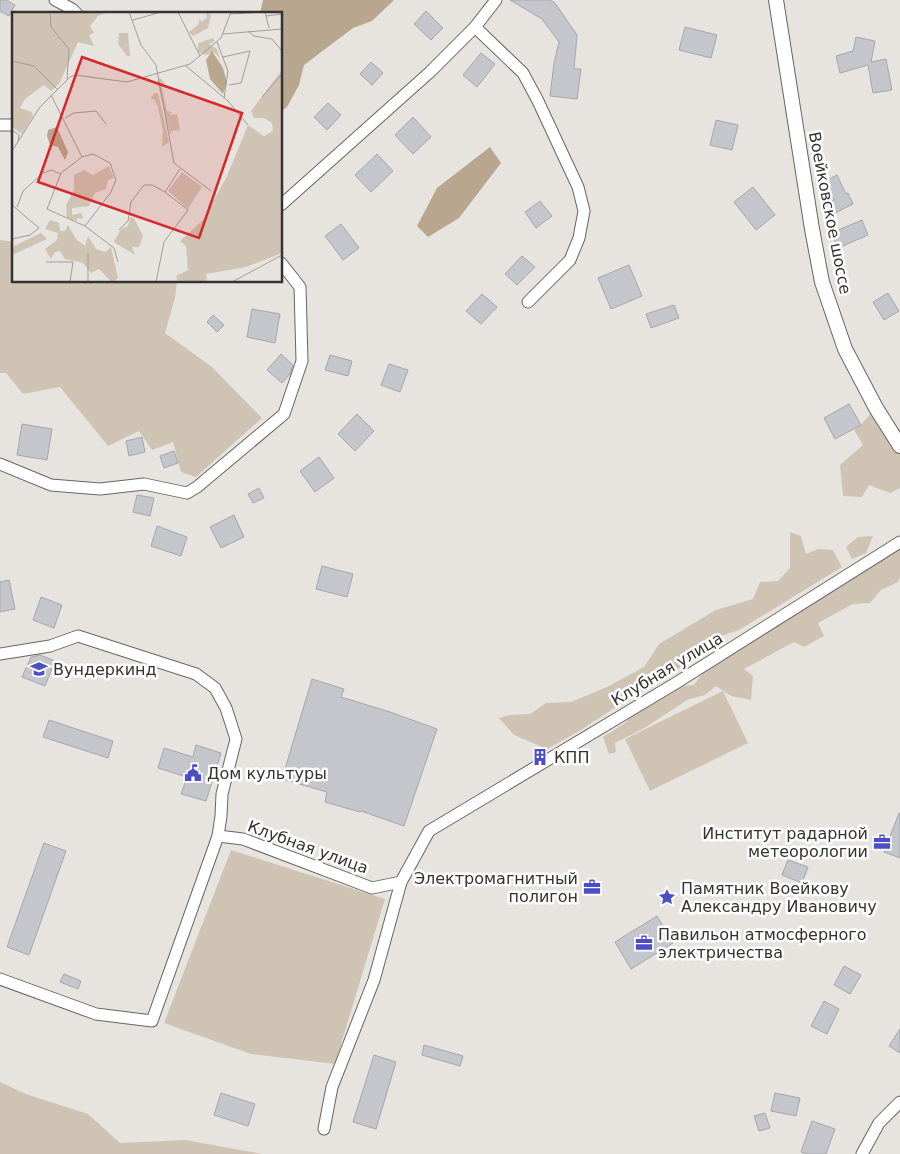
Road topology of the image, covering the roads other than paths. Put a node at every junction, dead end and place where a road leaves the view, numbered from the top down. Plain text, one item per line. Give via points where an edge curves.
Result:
1 (55, 0) edge
2 (496, 0) edge
3 (776, 0) edge
4 (74, 12) edge
5 (475, 27) junction
6 (282, 205) edge
7 (282, 264) edge
8 (528, 302) dead end
9 (900, 446) edge
10 (0, 464) edge
11 (900, 542) edge
12 (0, 654) edge
13 (218, 836) junction
14 (401, 882) junction
15 (0, 979) edge
16 (900, 1102) edge
17 (324, 1128) dead end
18 (862, 1154) edge

1 - 4 street
2 - 5 street
3 - 9 street, Воейковское шоссе via 822,282 845,349
5 - 6 street via 430,72
5 - 8 street via 523,73 578,187 584,211 579,238 570,260
7 - 10 street via 300,287 302,361 284,414 198,487 187,493 144,484 100,490 51,484
11 - 14 street, Клубная улица via 676,683 429,831
12 - 13 street via 50,646 78,636 196,674 215,688 226,708 236,739 222,794
13 - 14 street, Клубная улица via 243,838 372,888
13 - 15 street via 152,1021 96,1014
14 - 17 street via 374,980 332,1087
16 - 18 street via 879,1123

